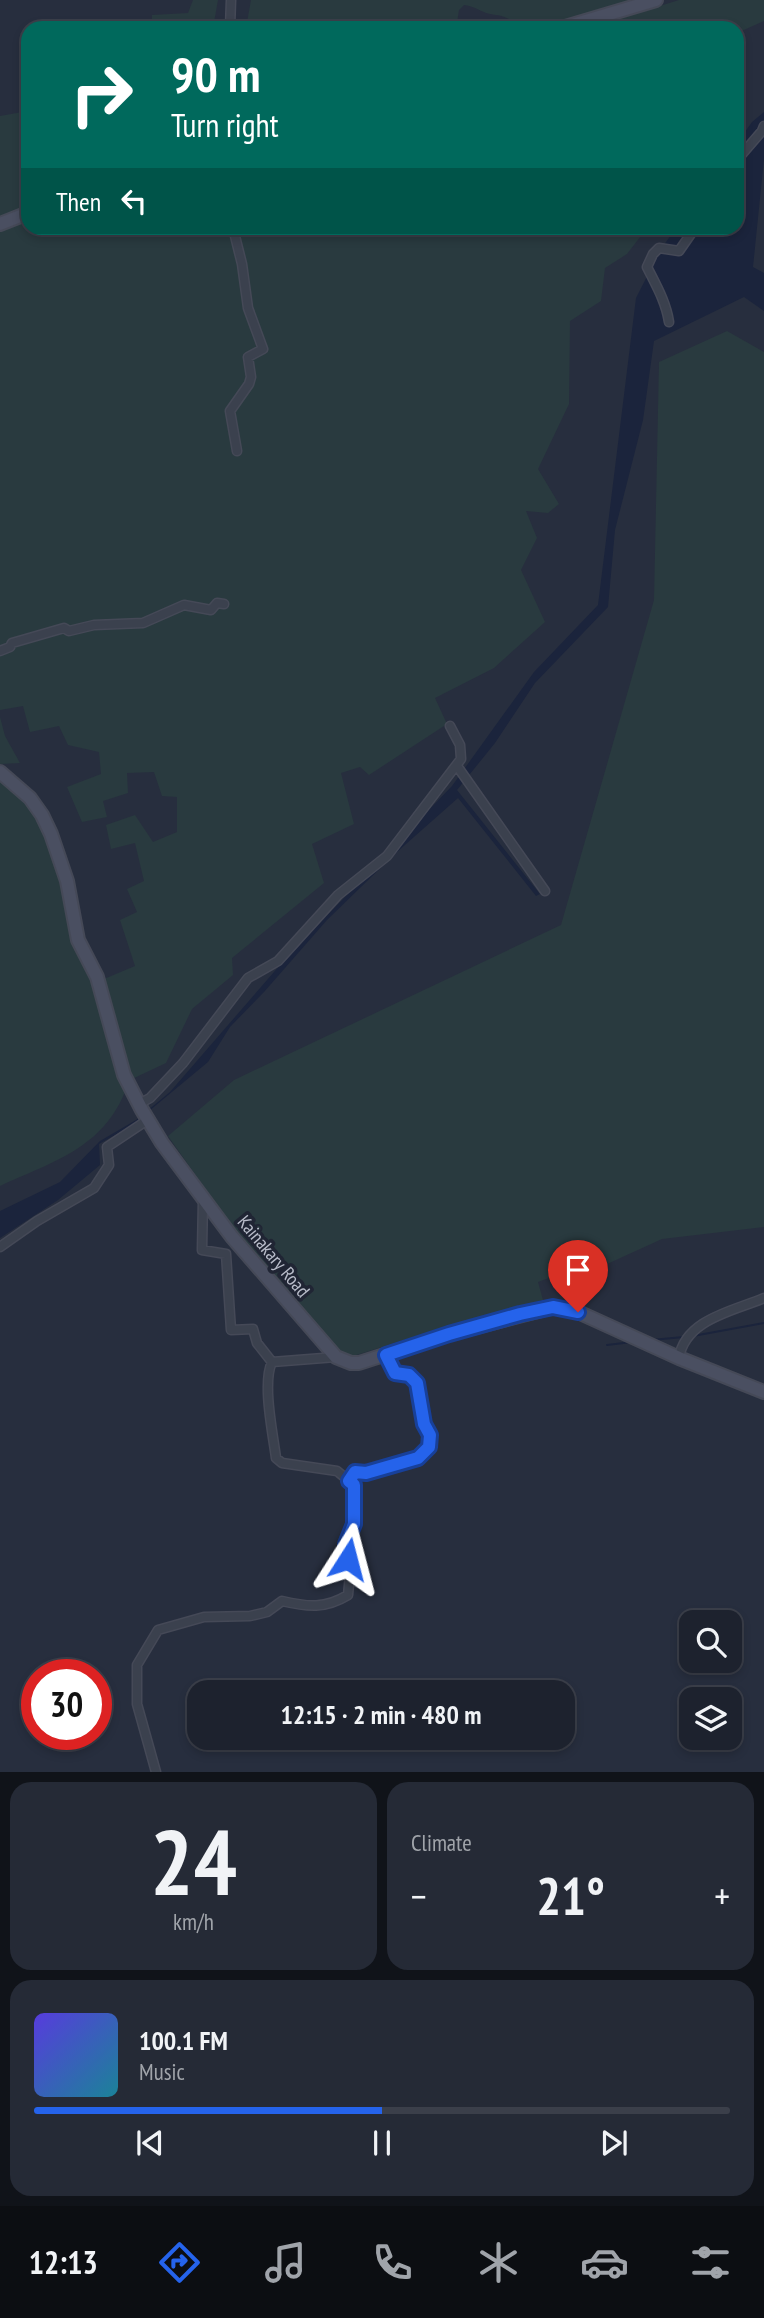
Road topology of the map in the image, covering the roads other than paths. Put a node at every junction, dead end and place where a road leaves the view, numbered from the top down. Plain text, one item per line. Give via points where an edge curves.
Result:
1 (231, 0) edge
2 (656, 0) edge
3 (230, 21) edge
4 (586, 21) edge
5 (764, 125) edge
6 (744, 152) edge
7 (21, 216) edge
8 (0, 224) edge
9 (235, 235) edge
10 (690, 235) edge
11 (669, 322) dead end
12 (237, 451) dead end
13 (224, 604) dead end
14 (0, 651) edge
15 (450, 726) dead end
16 (457, 766) junction
17 (0, 772) edge
18 (545, 891) dead end
19 (144, 1113) junction
20 (203, 1200) junction
21 (0, 1247) edge
22 (764, 1298) edge
23 (386, 1355) junction
24 (336, 1357) junction
25 (677, 1357) junction
26 (272, 1362) junction
27 (764, 1392) edge
28 (349, 1481) junction
29 (156, 1772) edge

1 - 3 street
2 - 4 main road
5 - 6 street
7 - 8 main road
9 - 12 street via 248,308 263,349 248,357 249,384 231,409
10 - 11 street via 680,250 659,248 647,267
13 - 14 street via 217,603 211,610 184,605 143,624 64,628
15 - 16 street via 462,752
16 - 18 street
16 - 19 street via 387,856 338,895 278,961 248,978 150,1098
17 - 19 main road, Kainakary Road via 30,798 51,834 67,881 78,940 97,977 124,1075
19 - 20 main road, Kainakary Road
19 - 21 street via 107,1147 109,1165 94,1188
20 - 24 main road, Kainakary Road
20 - 26 street via 202,1250 226,1254 231,1330 253,1329 257,1343
22 - 25 street via 716,1316 691,1334
23 - 24 main road via 359,1363
23 - 25 main road via 553,1307 578,1312
23 - 28 street via 395,1373 409,1375 417,1383 429,1447 418,1458 355,1472
24 - 26 street
25 - 27 main road
26 - 28 street via 269,1400 276,1458 282,1463 337,1471
28 - 29 street via 354,1485 354,1524 346,1544 348,1595 329,1605 282,1601 267,1612 250,1616 204,1617 158,1630 137,1665 137,1704

